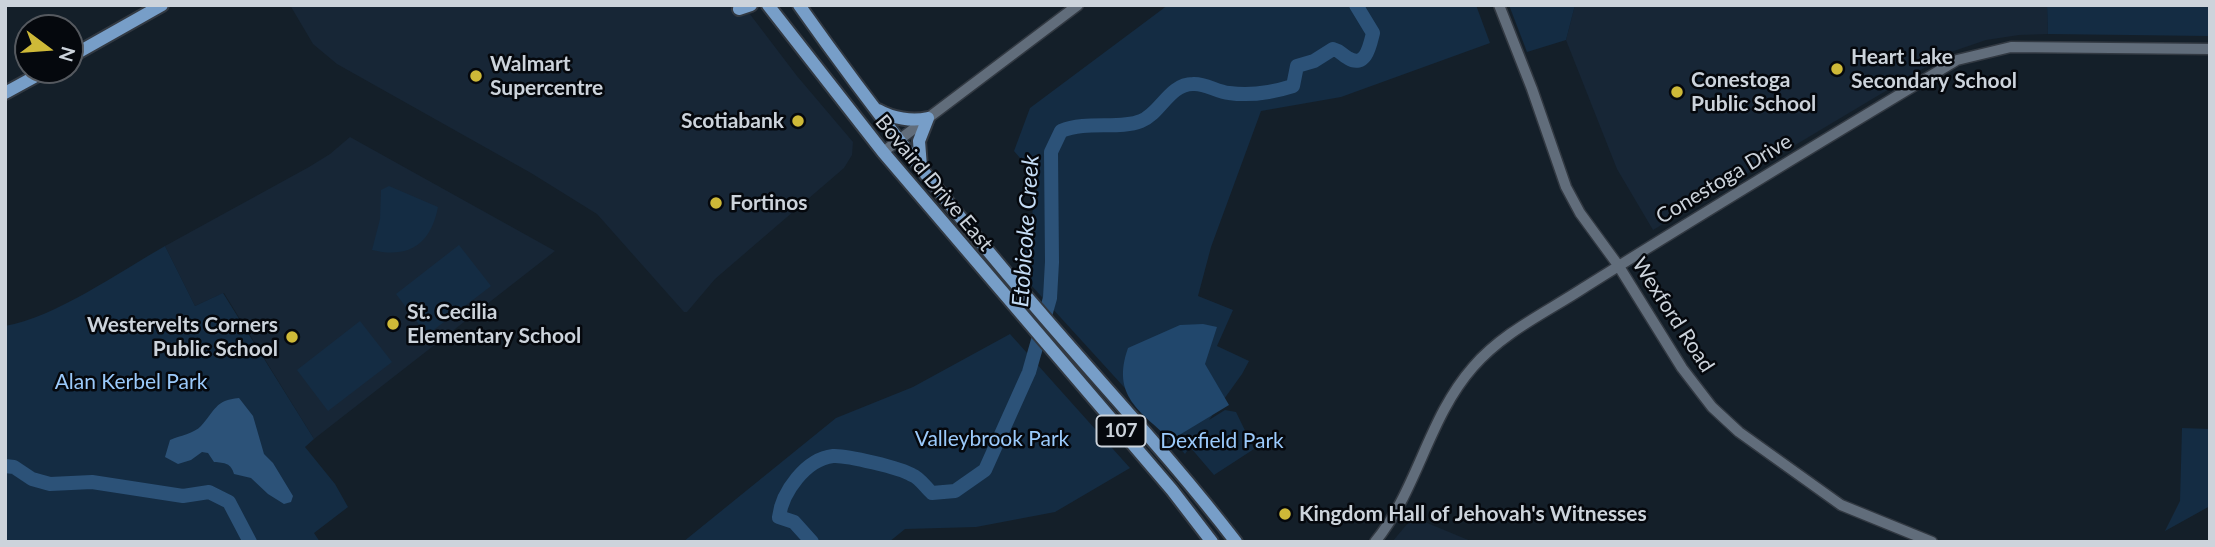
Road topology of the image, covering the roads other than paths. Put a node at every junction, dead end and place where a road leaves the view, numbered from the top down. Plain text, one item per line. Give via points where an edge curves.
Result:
1 (741, 5) edge
2 (751, 5) edge
3 (761, 5) edge
4 (768, 5) edge
5 (799, 5) edge
6 (1078, 5) edge
7 (1499, 5) edge
8 (163, 6) edge
9 (783, 25) junction
10 (84, 49) edge
11 (2210, 49) edge
12 (21, 84) edge
13 (5, 93) edge
14 (874, 108) junction
15 (928, 118) junction
16 (898, 141) junction
17 (883, 152) junction
18 (924, 174) junction
19 (1618, 265) junction
20 (1212, 542) edge
21 (1236, 542) edge
22 (1375, 542) edge
23 (1932, 542) edge

1 - 2 main road via 739,9
3 - 9 main road
4 - 9 main road, Bovaird Drive East / 107
5 - 14 main road, Bovaird Drive East / 107
6 - 15 street
7 - 19 street, Wexford Road via 1566,187
8 - 10 main road
9 - 17 main road, Bovaird Drive East / 107
11 - 19 street, Conestoga Drive via 2011,47 1957,60
12 - 13 main road
14 - 15 main road via 893,117
14 - 16 main road, Bovaird Drive East / 107
15 - 16 street
15 - 18 main road via 918,146
16 - 17 street
16 - 18 main road, Bovaird Drive East / 107
17 - 20 main road, Bovaird Drive East / 107
18 - 21 main road, Bovaird Drive East / 107
19 - 22 street, Conestoga Drive via 1512,332 1474,365 1443,409 1402,503
19 - 23 street, Wexford Road via 1682,368 1712,407 1739,432 1840,505

